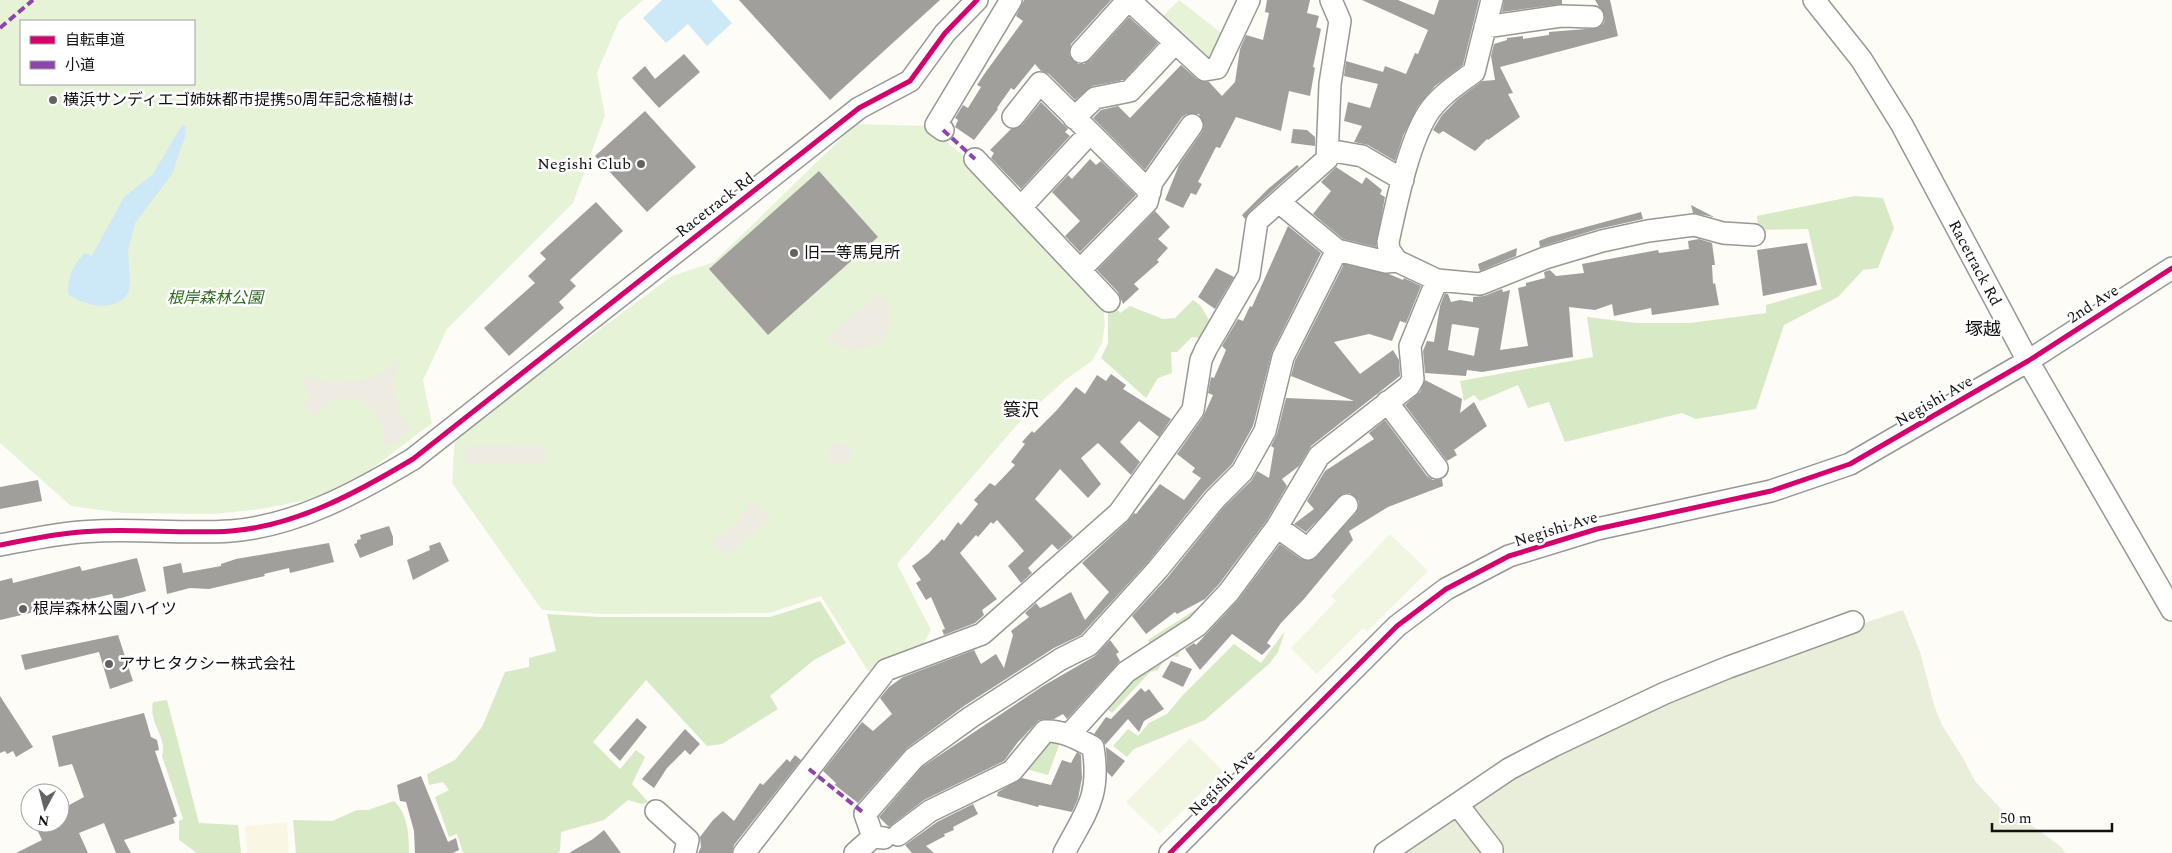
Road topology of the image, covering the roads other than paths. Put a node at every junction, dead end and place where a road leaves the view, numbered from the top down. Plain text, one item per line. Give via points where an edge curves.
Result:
1 (976, 0) edge
2 (1011, 0) edge
3 (1128, 0) edge
4 (1249, 0) edge
5 (1317, 0) edge
6 (1331, 0) edge
7 (1492, 0) edge
8 (1814, 0) edge
9 (1593, 17) dead end
10 (1485, 27) junction
11 (1339, 29) junction
12 (1175, 43) junction
13 (1080, 52) dead end
14 (1012, 117) dead end
15 (1074, 118) junction
16 (1192, 125) dead end
17 (943, 130) dead end
18 (1090, 133) junction
19 (1328, 150) junction
20 (975, 159) dead end
21 (1403, 180) junction
22 (1150, 192) junction
23 (1279, 202) junction
24 (1021, 208) junction
25 (1754, 236) dead end
26 (1337, 250) junction
27 (1398, 261) junction
28 (2172, 268) edge
29 (1080, 270) junction
30 (1438, 280) junction
31 (1109, 301) dead end
32 (2028, 361) junction
33 (1387, 402) junction
34 (1437, 468) dead end
35 (1347, 505) dead end
36 (1277, 527) junction
37 (0, 545) edge
38 (2172, 610) edge
39 (1853, 622) dead end
40 (1069, 735) junction
41 (1457, 804) junction
42 (656, 811) dead end
43 (885, 837) junction
44 (684, 853) edge
45 (744, 853) edge
46 (855, 853) edge
47 (1064, 853) edge
48 (1170, 853) edge
49 (1385, 853) edge
50 (1492, 853) edge

1 - 37 street, Racetrack Rd via 945,33 910,81 860,108 413,459 366,487 283,521 232,531 98,530
2 - 17 street via 936,125
3 - 12 street
3 - 13 street
4 - 12 street via 1217,68 1205,70
5 - 11 street
6 - 11 street via 1340,21
7 - 10 street
8 - 32 street, Racetrack Rd via 1861,59 1902,125
9 - 10 street via 1561,16
10 - 21 street via 1474,72 1449,90 1428,112 1418,131
11 - 19 street via 1330,84
12 - 15 street via 1130,91 1096,98
14 - 15 street via 1040,83
15 - 18 street
16 - 22 street via 1152,182
18 - 22 street
18 - 24 street
19 - 21 street via 1362,156
19 - 23 street via 1327,159
20 - 24 street
21 - 27 street via 1388,242 1389,250
22 - 29 street via 1148,202
23 - 26 street
23 - 45 street via 1257,221 1249,275 1206,349 1190,416 1119,512 982,634 886,670
24 - 29 street
25 - 30 street via 1694,226 1648,231 1602,240 1480,284
26 - 27 street via 1386,262
26 - 43 street via 1283,358 1265,432 1242,472 1214,498 1158,569 1089,645 1061,659 971,717 914,758 866,814
27 - 30 street
28 - 32 street, 2nd Ave
29 - 31 street
30 - 33 street via 1410,346 1413,379 1409,386
32 - 38 street, Racetrack Rd
32 - 48 street, Negishi Ave via 1850,464 1771,491 1597,529 1518,553 1446,589 1398,626
33 - 34 street
33 - 36 street via 1319,456
35 - 36 street via 1308,549
36 - 40 street via 1229,592 1197,626 1126,672
39 - 41 street via 1665,693 1509,769
40 - 43 street via 1045,731 1012,771
40 - 47 street via 1093,747 1096,785
41 - 49 street
41 - 50 street
42 - 44 street via 688,840
43 - 46 street

